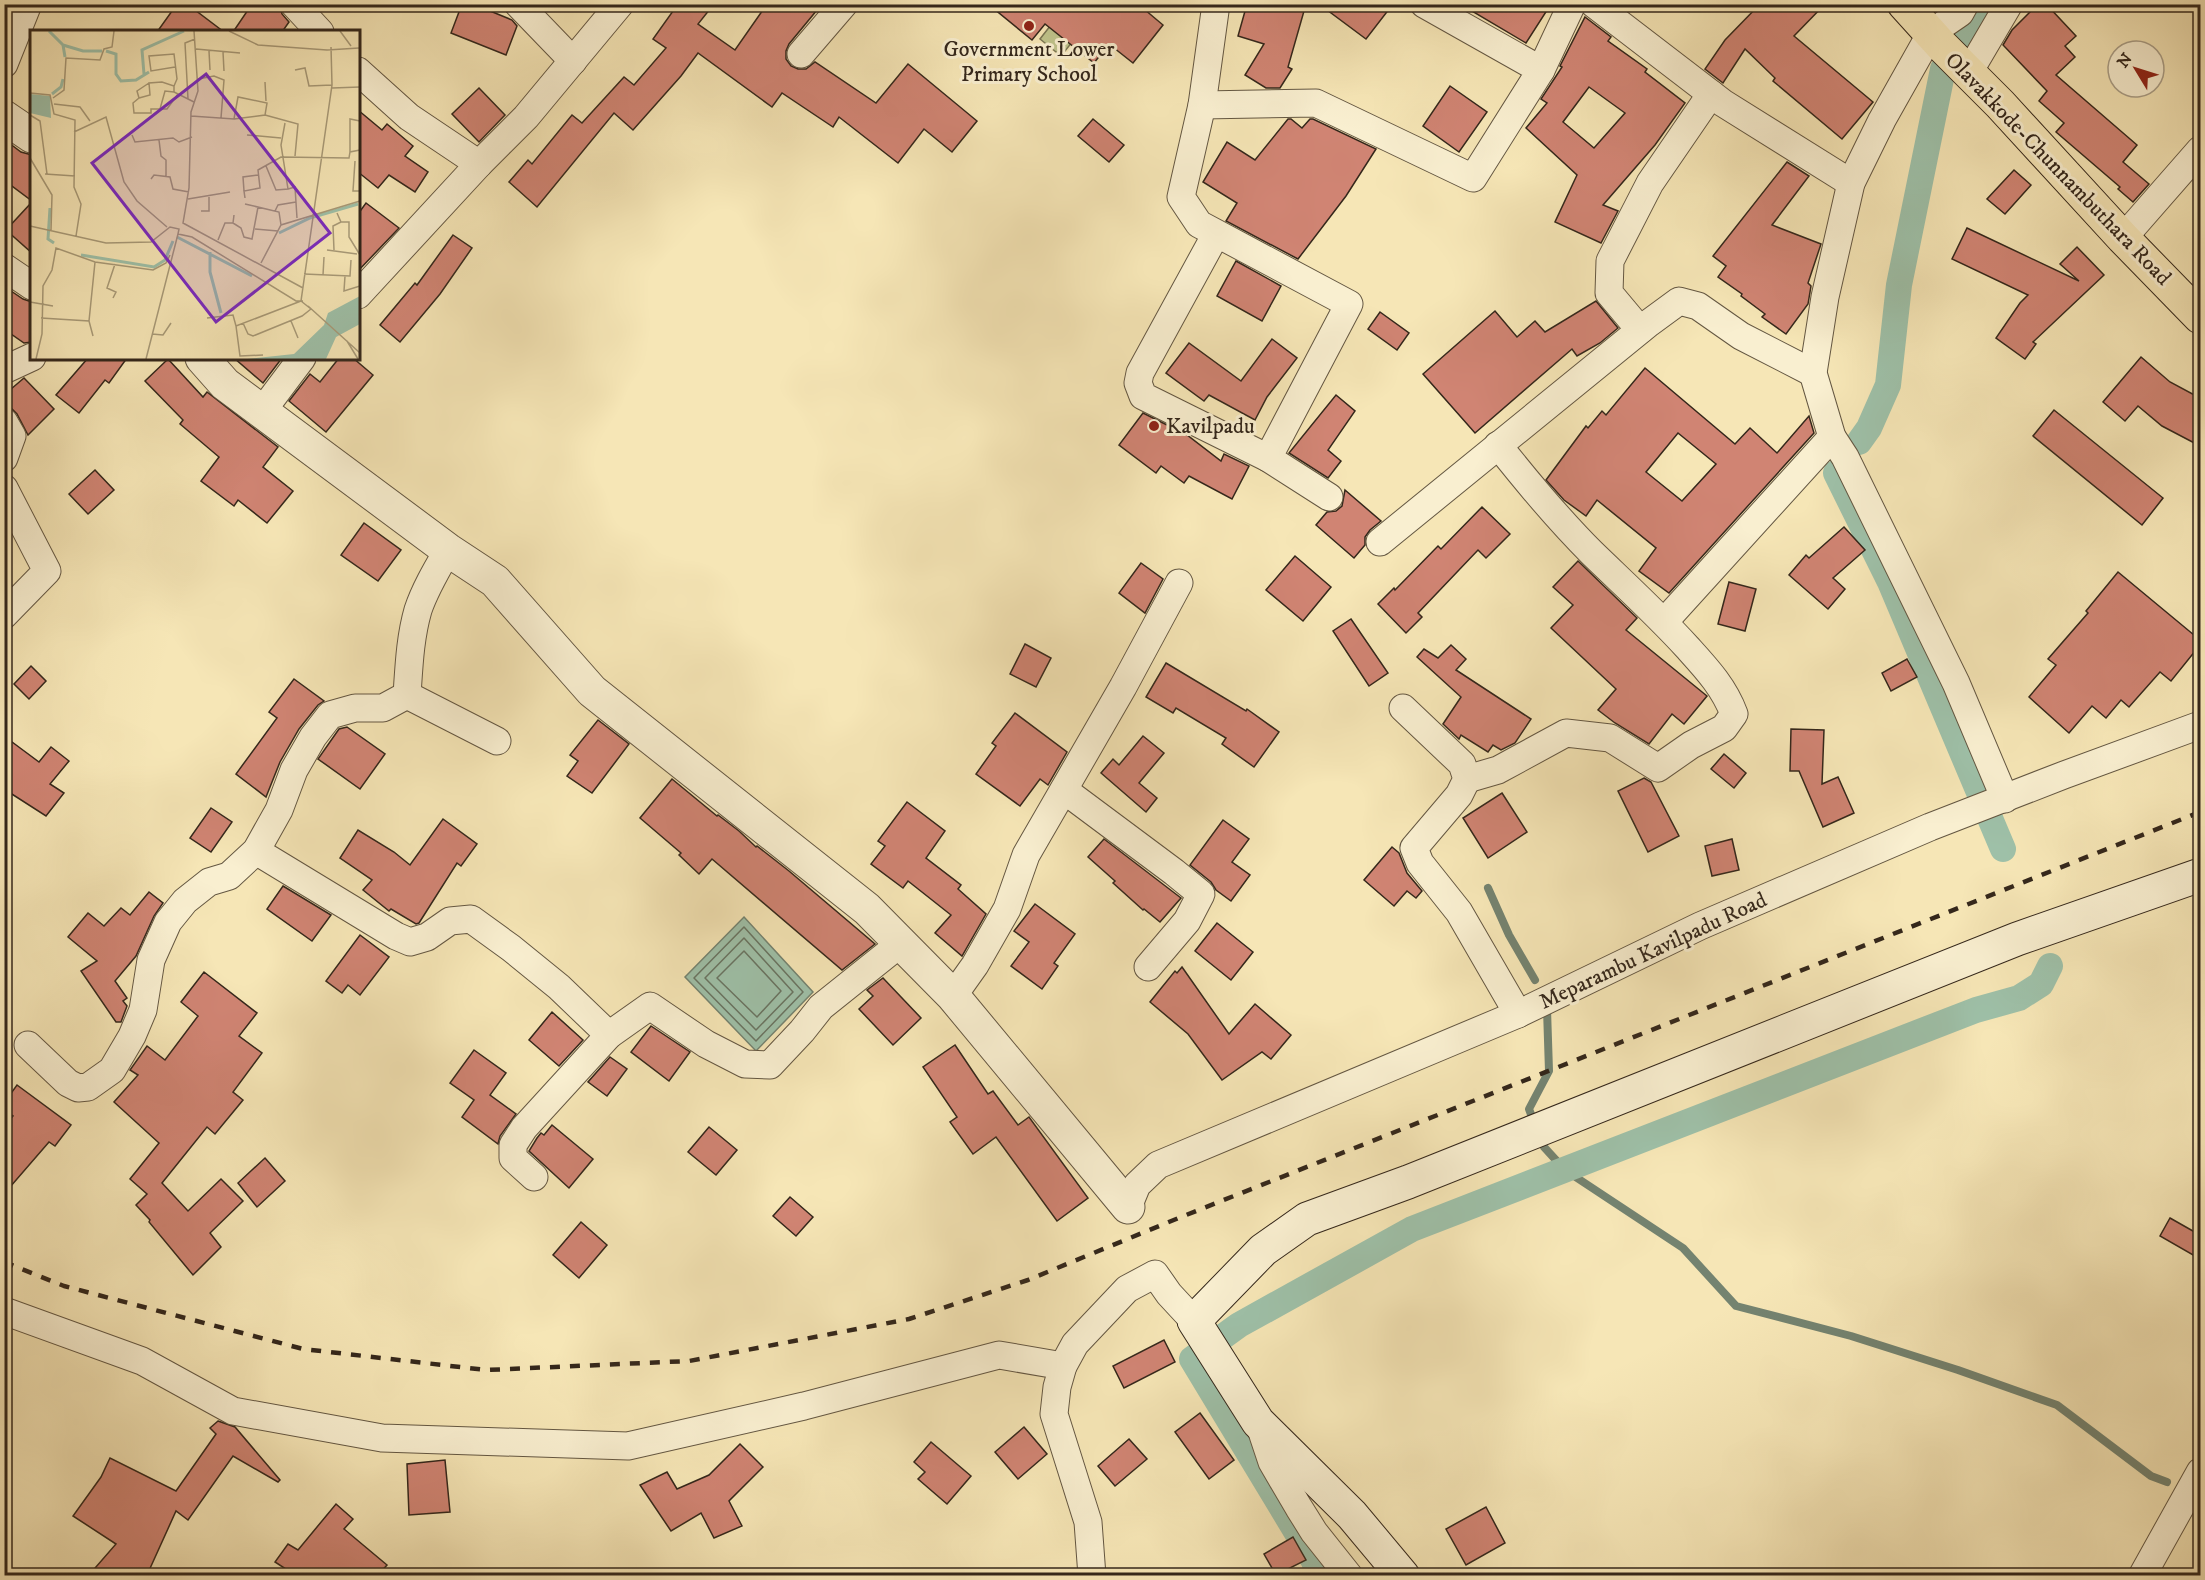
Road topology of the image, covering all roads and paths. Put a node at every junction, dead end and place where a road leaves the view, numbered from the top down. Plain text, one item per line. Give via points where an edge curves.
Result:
1 (28, 4) edge
2 (294, 4) edge
3 (518, 4) edge
4 (620, 4) edge
5 (844, 4) edge
6 (1216, 4) edge
7 (1424, 4) edge
8 (1572, 4) edge
9 (1594, 4) edge
10 (1904, 4) edge
11 (1965, 4) edge
12 (2009, 4) edge
13 (318, 30) edge
14 (801, 54) dead end
15 (1951, 54) junction
16 (573, 61) junction
17 (4, 64) edge
18 (1541, 70) junction
19 (360, 73) edge
20 (1711, 94) junction
21 (1202, 105) junction
22 (4, 117) edge
23 (30, 135) edge
24 (2200, 150) edge
25 (478, 164) junction
26 (1851, 183) junction
27 (1216, 234) junction
28 (2123, 238) junction
29 (4, 267) edge
30 (30, 285) edge
31 (360, 293) edge
32 (2200, 317) edge
33 (1640, 330) junction
34 (30, 358) edge
35 (204, 360) edge
36 (300, 360) edge
37 (4, 370) edge
38 (1813, 373) junction
39 (263, 410) junction
40 (4, 422) edge
41 (1498, 445) junction
42 (1839, 447) junction
43 (4, 458) edge
44 (1268, 458) junction
45 (4, 488) edge
46 (1329, 497) dead end
47 (1380, 542) dead end
48 (448, 550) junction
49 (1179, 584) dead end
50 (4, 615) edge
51 (1664, 622) junction
52 (407, 695) junction
53 (1403, 708) dead end
54 (2200, 725) edge
55 (497, 741) dead end
56 (1467, 779) junction
57 (1064, 790) junction
58 (2005, 799) junction
59 (256, 852) junction
60 (2200, 875) edge
61 (901, 943) junction
62 (1148, 967) dead end
63 (953, 996) junction
64 (1518, 1014) junction
65 (609, 1035) junction
66 (28, 1045) dead end
67 (534, 1177) dead end
68 (1128, 1207) joint
69 (4, 1311) edge
70 (1194, 1321) junction
71 (1063, 1366) junction
72 (1258, 1422) junction
73 (2200, 1472) edge
74 (1092, 1575) edge
75 (1349, 1575) edge
76 (1403, 1575) edge
77 (2142, 1575) edge

1 - 17 street
2 - 13 street
3 - 16 street
4 - 16 street
5 - 14 street
6 - 21 street
7 - 18 street
8 - 18 street
9 - 20 street
10 - 15 main road, Olavakkode-Chunnambuthara Road
11 - 15 street
12 - 15 street
15 - 26 street via 1882,120
15 - 28 main road, Olavakkode-Chunnambuthara Road
16 - 25 street via 526,117
18 - 21 street via 1473,178 1316,103
19 - 25 street via 409,117
20 - 26 street
20 - 33 street via 1650,183 1610,261 1609,293
21 - 27 street via 1180,197 1199,224
22 - 23 main road
24 - 28 street
25 - 31 street
26 - 38 street via 1825,297
27 - 44 street via 1140,372 1138,383 1143,396
27 - 44 street via 1349,304
28 - 32 main road, Olavakkode-Chunnambuthara Road
29 - 30 street
33 - 38 street via 1679,301 1698,306 1741,336
33 - 41 street
34 - 37 street
35 - 39 main road via 225,384
36 - 39 street
38 - 42 street
39 - 48 main road
40 - 43 street via 12,436
41 - 47 street
41 - 51 street via 1590,551
42 - 51 street
42 - 58 street via 1956,683
44 - 46 street
45 - 50 street via 46,571
48 - 52 street via 418,609
48 - 61 main road via 495,580 592,691 867,909
49 - 57 street
51 - 56 street via 1727,695 1734,714 1724,728 1658,768 1610,738 1566,733 1498,770
52 - 55 street
52 - 59 street via 383,708 355,708 330,715 294,770 279,810
53 - 56 street via 1462,764
54 - 58 street, Meparambu Kavilpadu Road
56 - 64 street via 1459,795 1414,848 1420,863 1459,912
57 - 62 street via 1201,894 1187,921
57 - 63 street via 1026,855 1007,909
58 - 64 street, Meparambu Kavilpadu Road via 1700,926
59 - 65 street via 411,942 427,937 450,921 471,919 559,987
59 - 66 street via 229,876 209,882 185,901 168,922 151,960 143,1010 132,1036 112,1070 100,1081 78,1088
60 - 70 main road via 2017,939 1307,1219 1263,1250
61 - 63 main road
61 - 65 street via 821,1007 770,1065 745,1064 706,1044 650,1006
63 - 68 main road
64 - 68 street, Meparambu Kavilpadu Road via 1158,1166 1137,1185
65 - 67 street via 513,1145 513,1158
69 - 71 street via 142,1361 233,1411 382,1438 628,1446 804,1406 999,1355
70 - 71 street via 1155,1274 1127,1289 1075,1344
70 - 72 main road
71 - 74 street via 1054,1414 1088,1522
72 - 75 street via 1272,1462 1299,1508
72 - 76 main road via 1352,1515
73 - 77 street

